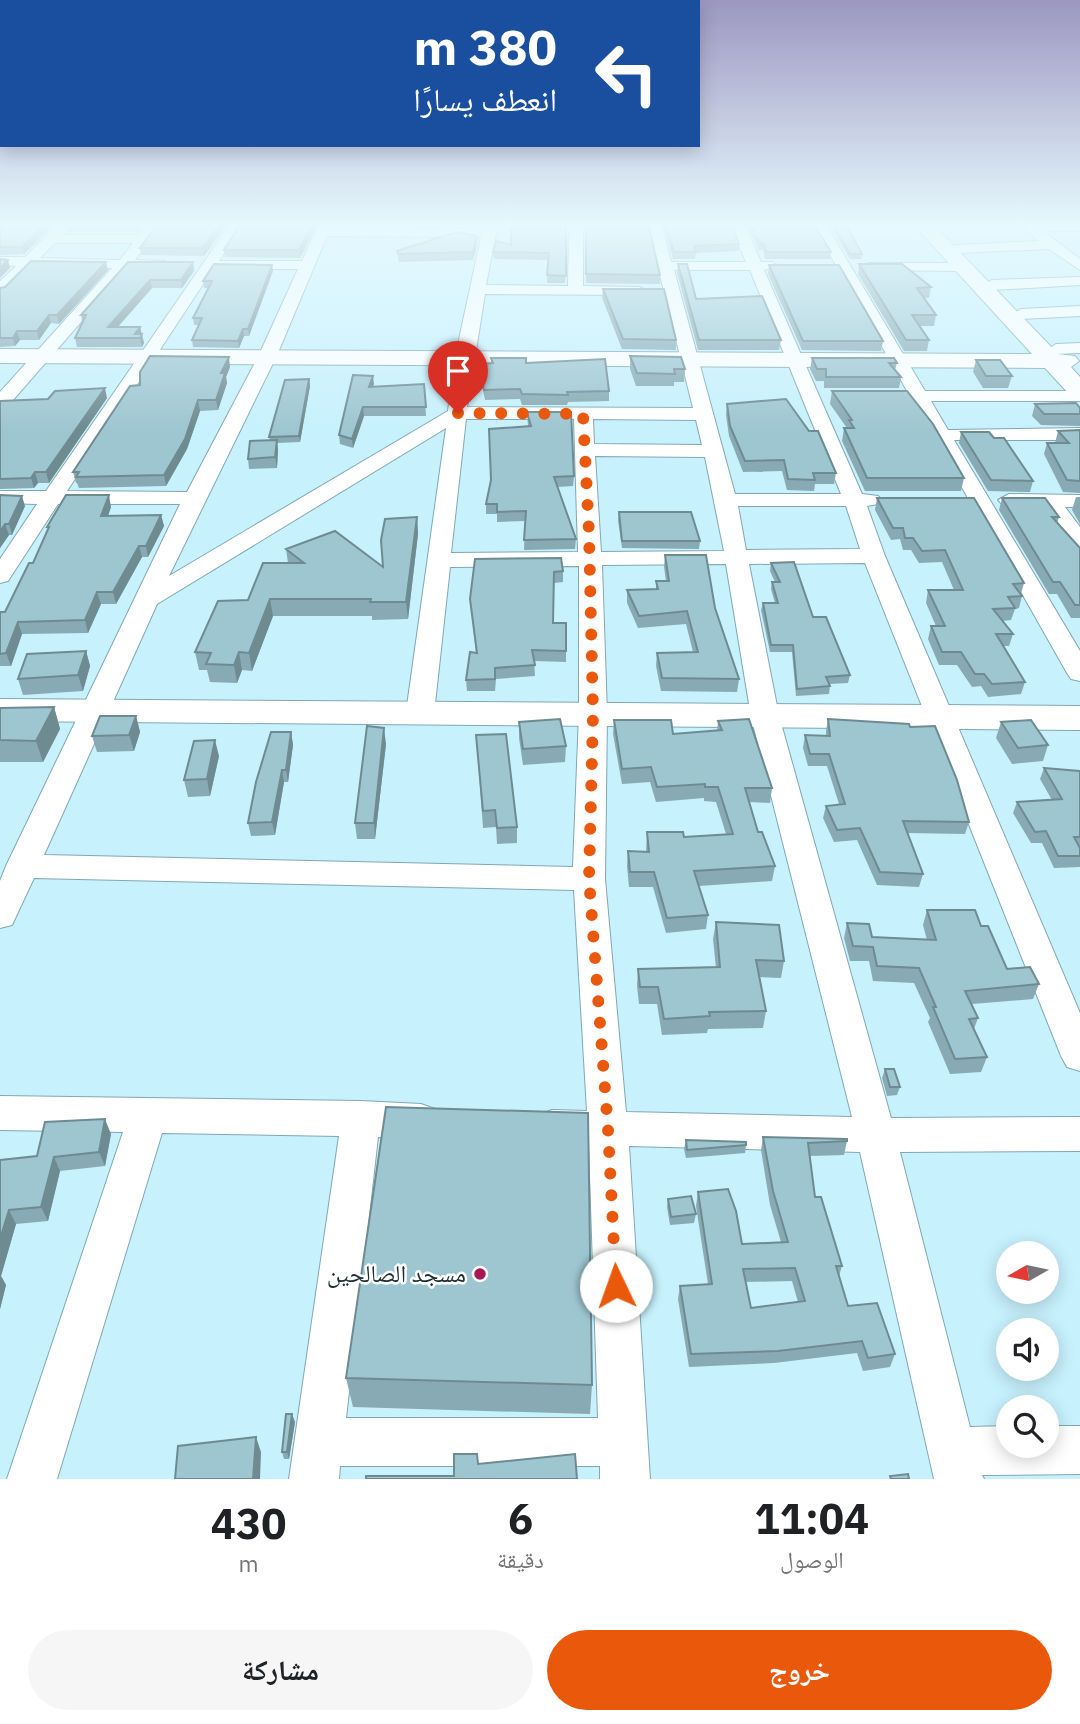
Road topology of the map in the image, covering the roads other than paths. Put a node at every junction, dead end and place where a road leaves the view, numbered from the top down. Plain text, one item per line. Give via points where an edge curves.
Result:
1 (100, 292) edge
2 (189, 292) edge
3 (295, 292) edge
4 (476, 292) edge
5 (672, 292) edge
6 (767, 292) edge
7 (853, 292) edge
8 (995, 292) edge
9 (999, 292) edge
10 (1080, 312) edge
11 (1021, 314) junction
12 (146, 355) junction
13 (268, 355) junction
14 (0, 356) edge
15 (45, 356) junction
16 (464, 358) junction
17 (690, 359) junction
18 (1067, 359) edge
19 (795, 360) junction
20 (898, 361) junction
21 (1080, 393) edge
22 (810, 396) junction
23 (837, 396) edge
24 (878, 396) edge
25 (919, 396) junction
26 (2, 399) edge
27 (458, 413) junction
28 (583, 414) junction
29 (703, 414) junction
30 (941, 434) junction
31 (1080, 434) edge
32 (587, 450) junction
33 (713, 451) junction
34 (0, 497) edge
35 (53, 497) junction
36 (194, 498) junction
37 (726, 500) junction
38 (854, 500) junction
39 (896, 500) edge
40 (952, 500) edge
41 (979, 500) junction
42 (1049, 500) junction
43 (1080, 501) edge
44 (1080, 542) edge
45 (737, 555) junction
46 (874, 556) junction
47 (438, 560) junction
48 (590, 561) junction
49 (0, 576) edge
50 (148, 599) junction
51 (1080, 673) edge
52 (0, 710) edge
53 (96, 711) junction
54 (420, 713) junction
55 (593, 714) junction
56 (765, 716) junction
57 (940, 717) junction
58 (1080, 718) edge
59 (22, 866) junction
60 (589, 879) junction
61 (0, 916) edge
62 (1080, 1056) edge
63 (0, 1113) edge
64 (148, 1114) junction
65 (361, 1118) junction
66 (457, 1122) edge
67 (512, 1125) edge
68 (608, 1129) junction
69 (1080, 1134) edge
70 (876, 1135) junction
71 (1080, 1450) edge
72 (316, 1460) edge
73 (624, 1460) edge
74 (956, 1465) edge
75 (32, 1479) edge

1 - 15 street
2 - 12 street
3 - 13 street
4 - 16 street
5 - 17 street
6 - 19 street
7 - 20 street
8 - 18 street
9 - 11 street
10 - 11 street
11 - 18 street
12 - 13 street
12 - 15 street
12 - 35 street
13 - 16 street
13 - 36 street
14 - 15 street
15 - 26 street
16 - 17 street
16 - 27 street
17 - 19 street
17 - 29 street
18 - 20 street
18 - 21 street
19 - 20 street
19 - 22 street
20 - 25 street
21 - 25 street
22 - 23 street
22 - 38 street
24 - 25 street
25 - 30 street
27 - 28 street
27 - 47 street
27 - 50 street
28 - 29 street
28 - 32 street
29 - 33 street
30 - 31 street
30 - 41 street
32 - 33 street
32 - 48 street
33 - 37 street
34 - 35 street
35 - 36 street
35 - 49 street
36 - 50 street
37 - 38 street
37 - 45 street
38 - 39 street
38 - 46 street
40 - 41 street
41 - 42 street
41 - 51 street
42 - 43 street
42 - 44 street
45 - 46 street
45 - 48 street
45 - 56 street
46 - 57 street
47 - 48 street
47 - 54 street
48 - 55 street
50 - 53 street
52 - 53 street
53 - 54 street
53 - 59 street
54 - 55 street
55 - 56 street
55 - 60 street
56 - 57 street
56 - 70 street
57 - 58 street
57 - 62 street
59 - 60 street
59 - 61 street
60 - 68 street
63 - 64 street
64 - 65 street
64 - 75 street
65 - 66 street
65 - 72 street
67 - 68 street
68 - 70 street
68 - 73 street
69 - 70 street
70 - 74 street
71 - 74 street
72 - 73 street

